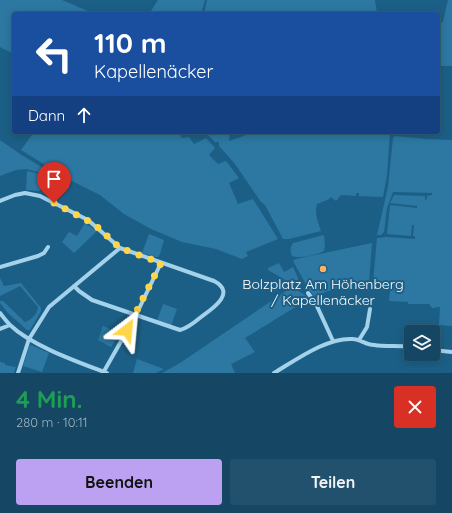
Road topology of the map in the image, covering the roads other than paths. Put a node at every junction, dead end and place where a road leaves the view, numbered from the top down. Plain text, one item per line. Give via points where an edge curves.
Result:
1 (0, 201) edge
2 (48, 247) dead end
3 (120, 248) junction
4 (161, 263) junction
5 (0, 267) edge
6 (74, 286) junction
7 (308, 293) dead end
8 (370, 309) dead end
9 (0, 313) edge
10 (136, 315) junction
11 (10, 325) junction
12 (0, 329) edge
13 (29, 339) junction
14 (359, 340) junction
15 (333, 341) junction
16 (404, 347) edge
17 (440, 351) edge
18 (452, 352) edge
19 (18, 373) edge
20 (104, 373) edge
21 (274, 373) edge

1 - 3 street via 25,193 40,196 88,220
2 - 5 street via 38,256
3 - 4 street
3 - 6 street
4 - 10 street
4 - 10 street via 217,282 222,290 221,301 180,330
6 - 10 street via 86,297
6 - 13 street via 49,307
7 - 15 street via 316,304
8 - 14 street via 367,327
9 - 11 street
10 - 20 street
11 - 12 street
11 - 13 street
13 - 19 street
13 - 20 street
14 - 15 street
14 - 16 street via 369,345
15 - 21 street
17 - 18 street

